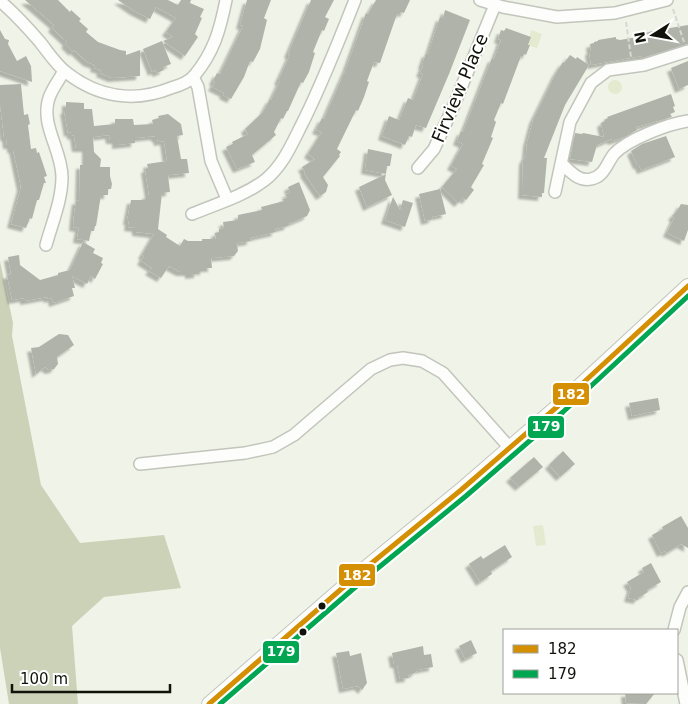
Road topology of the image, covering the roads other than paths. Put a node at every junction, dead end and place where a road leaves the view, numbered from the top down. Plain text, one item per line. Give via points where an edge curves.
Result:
1 (226, 0) edge
2 (355, 0) edge
3 (480, 0) edge
4 (0, 1) edge
5 (666, 3) edge
6 (495, 5) junction
7 (688, 51) edge
8 (64, 72) junction
9 (193, 77) junction
10 (688, 121) edge
11 (562, 164) junction
12 (418, 168) dead end
13 (556, 192) dead end
14 (227, 200) junction
15 (192, 214) dead end
16 (46, 245) dead end
17 (688, 286) edge
18 (510, 448) junction
19 (140, 464) dead end
20 (688, 592) edge
21 (674, 629) edge
22 (678, 665) edge
23 (209, 704) edge
24 (686, 704) edge

1 - 9 street via 212,50
2 - 14 street via 327,70 285,157 262,182
3 - 6 street
4 - 8 street via 16,15
5 - 6 street via 615,13 557,17
6 - 12 street, Firview Place via 434,149
7 - 11 street via 644,65 608,70 591,83 570,122
8 - 9 street via 94,90 121,97 151,95
8 - 16 street via 47,104 48,122 62,176
9 - 14 street via 198,88 211,161
10 - 11 street via 644,135 615,154 602,174 592,180 580,179
11 - 13 street
14 - 15 street
17 - 18 main road
18 - 19 street via 443,373 422,361 400,359 371,369 294,435 273,447
18 - 23 main road
20 - 21 street
22 - 24 street

